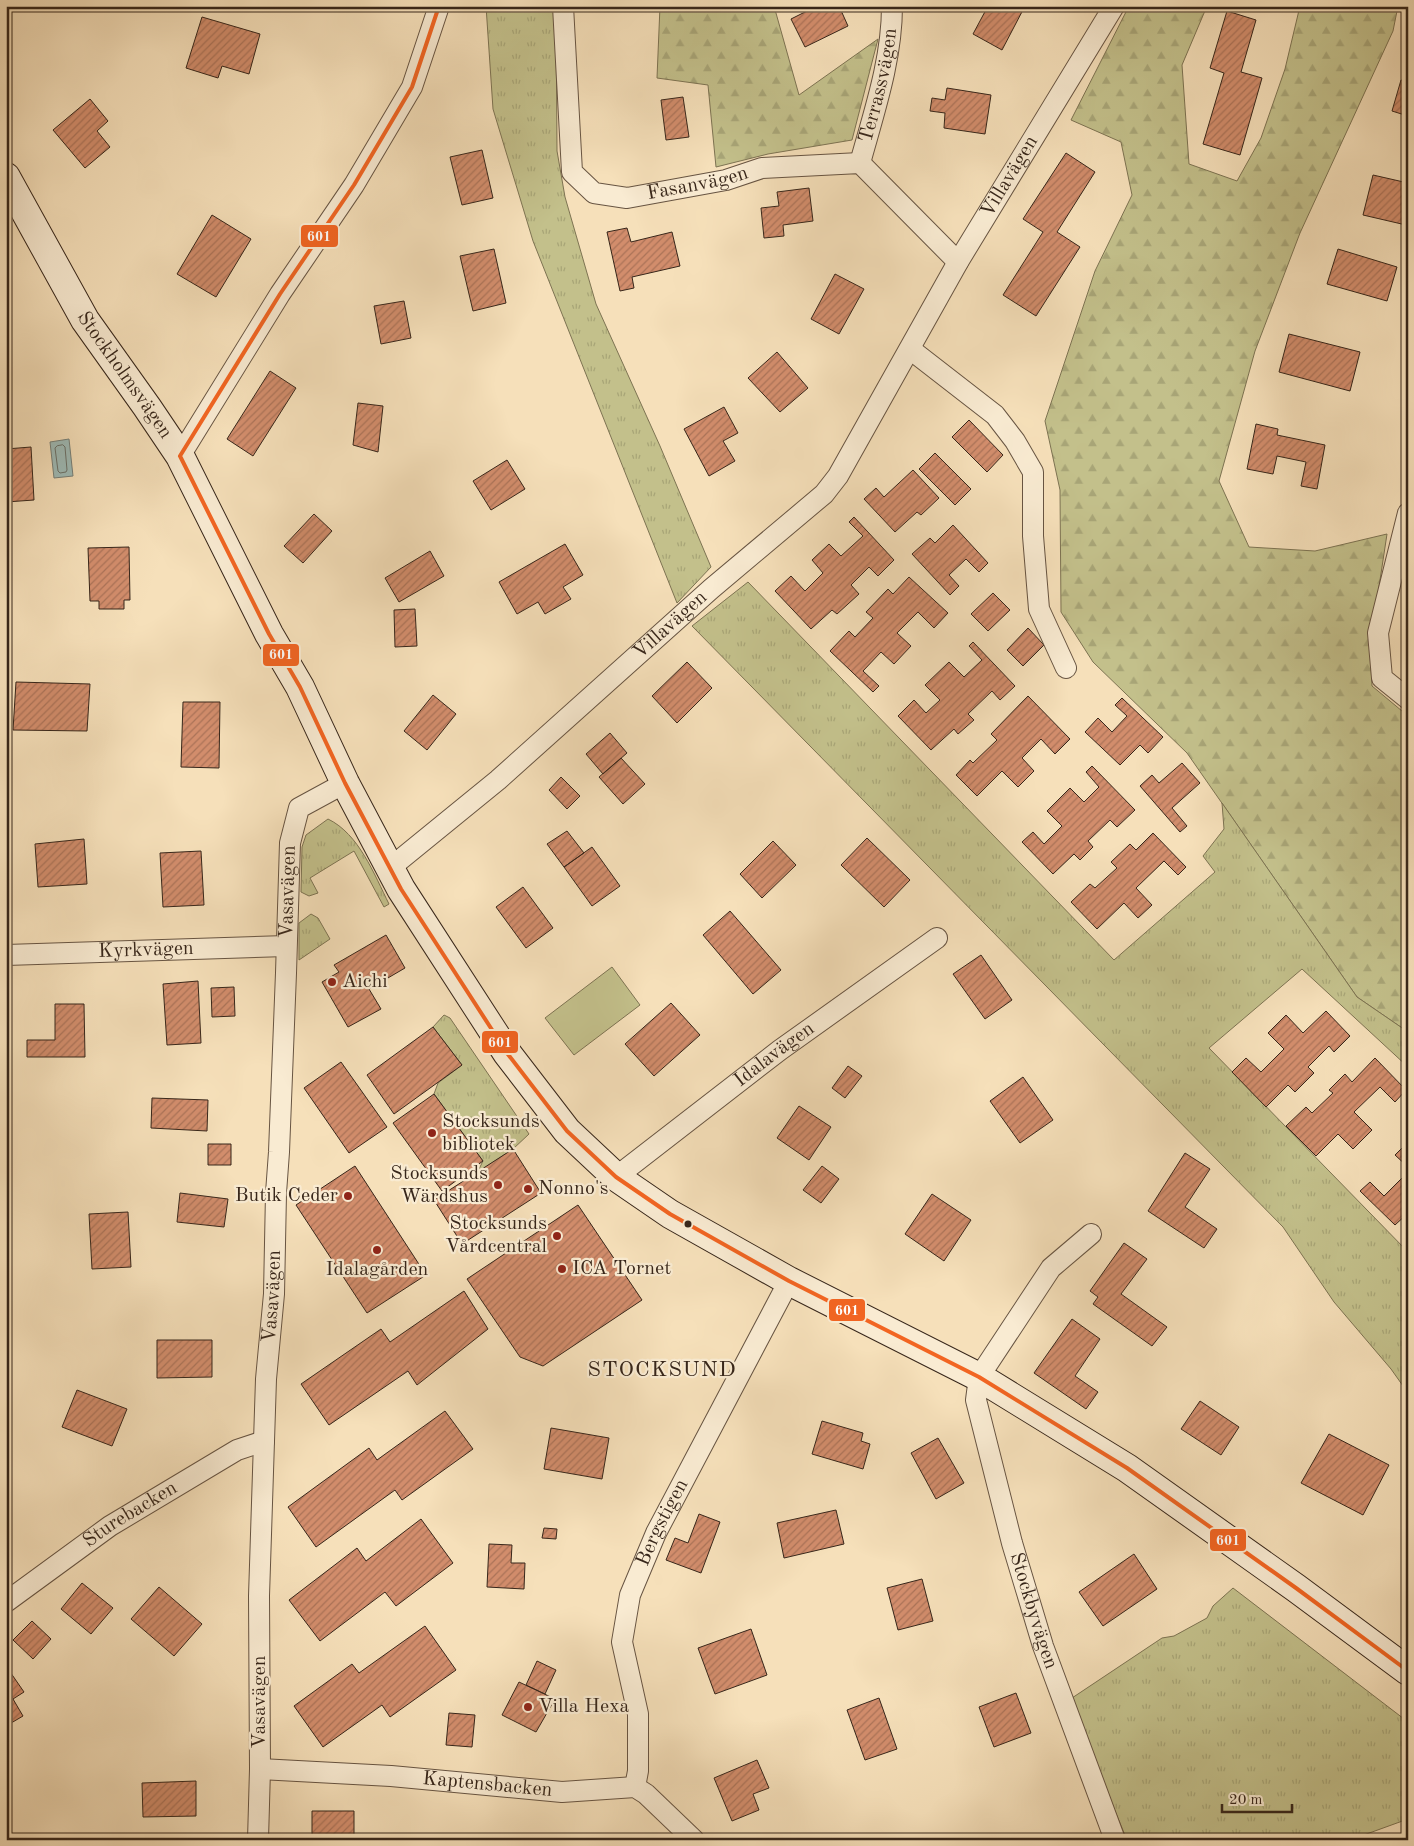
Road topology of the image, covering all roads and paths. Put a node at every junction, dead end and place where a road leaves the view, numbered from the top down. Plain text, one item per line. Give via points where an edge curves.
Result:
1 (439, 6) edge
2 (563, 6) edge
3 (892, 6) edge
4 (1114, 6) edge
5 (860, 163) junction
6 (6, 177) edge
7 (958, 262) junction
8 (910, 349) junction
9 (180, 456) junction
10 (1408, 512) edge
11 (1066, 668) dead end
12 (1408, 699) edge
13 (345, 783) junction
14 (390, 868) junction
15 (937, 938) dead end
16 (286, 946) junction
17 (6, 955) edge
18 (616, 1177) junction
19 (1091, 1234) dead end
20 (789, 1281) junction
21 (979, 1377) junction
22 (264, 1442) junction
23 (6, 1602) edge
24 (1408, 1670) edge
25 (260, 1769) junction
26 (635, 1787) junction
27 (258, 1840) edge
28 (694, 1840) edge
29 (1116, 1840) edge

1 - 9 street via 412,87 354,186 280,294
2 - 5 street, Fasanvägen via 572,172 594,193 627,198 726,180 762,168
3 - 5 street, Terrassvägen via 883,82
4 - 7 street, Villavägen
5 - 7 street
6 - 9 street, Stockholmsvägen via 85,320
7 - 8 street, Villavägen
8 - 11 street via 995,415 1033,472 1033,536 1039,609
8 - 14 street, Villavägen via 838,476 824,494 711,589 498,780
9 - 13 street, Stockholmsvägen via 300,687
10 - 12 street via 1378,633 1382,678
13 - 14 street, Stockholmsvägen
13 - 16 street, Vasavägen via 299,808 290,844
14 - 18 street, Stockholmsvägen via 507,1053 567,1131
15 - 18 street, Idalavägen via 780,1050
16 - 17 street, Kyrkvägen
16 - 22 street, Vasavägen via 274,1294
18 - 20 street, Stockholmsvägen via 670,1214
19 - 21 street via 1050,1268
20 - 21 street, Stockholmsvägen
20 - 26 street, Bergstigen via 656,1533 630,1595 622,1642 638,1714
21 - 24 street, Stockholmsvägen via 1127,1468
21 - 29 street, Stockbyvägen via 976,1400 1012,1543 1043,1646
22 - 23 street, Sturebacken via 237,1450 110,1526
22 - 25 street, Vasavägen via 259,1596
25 - 26 street, Kaptensbacken via 391,1776 562,1792
25 - 27 street, Vasavägen
26 - 28 street

